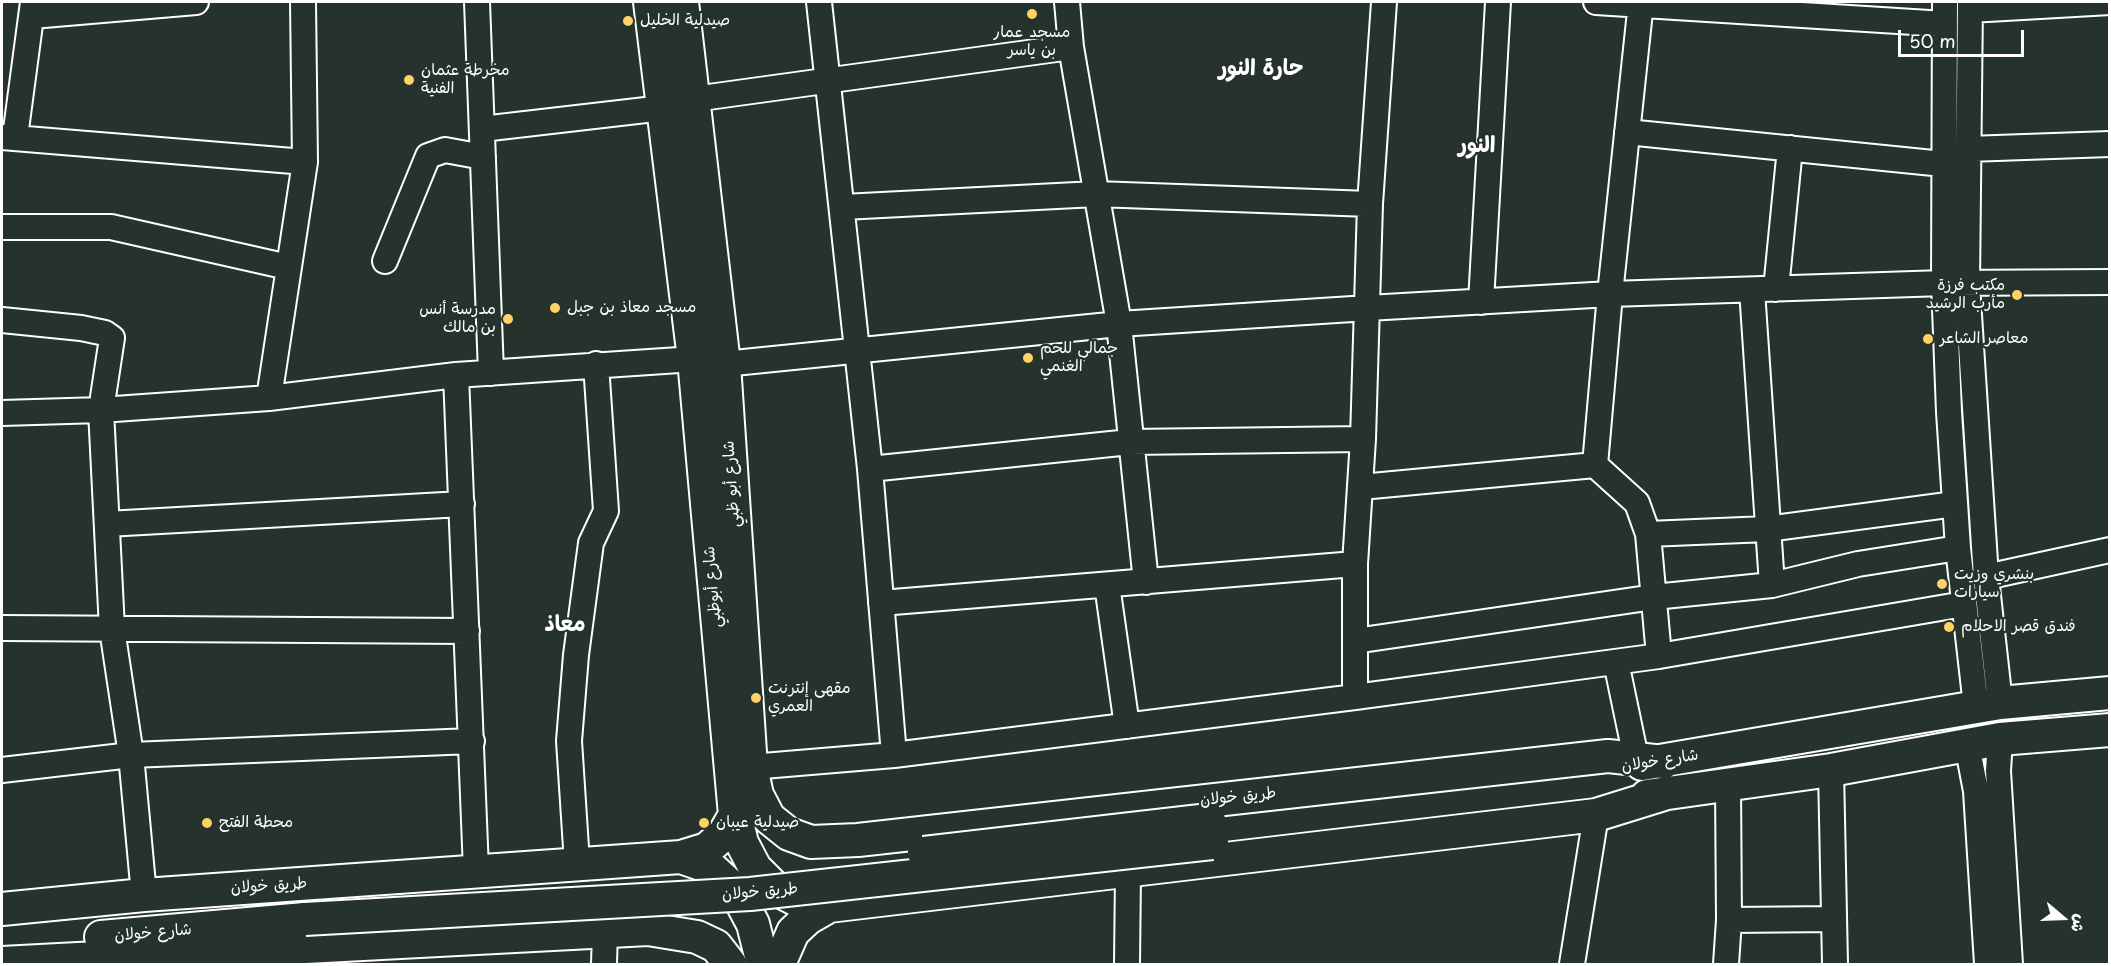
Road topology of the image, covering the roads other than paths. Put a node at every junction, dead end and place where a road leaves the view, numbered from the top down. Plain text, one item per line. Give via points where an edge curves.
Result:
1 (196, 2) edge
2 (303, 2) edge
3 (477, 2) edge
4 (650, 2) edge
5 (669, 2) edge
6 (682, 2) edge
7 (819, 2) edge
8 (1067, 2) edge
9 (1384, 2) edge
10 (1498, 2) edge
11 (1596, 2) edge
12 (2109, 2) edge
13 (1641, 4) edge
14 (1970, 6) edge
15 (33, 9) edge
16 (1945, 13) edge
17 (1071, 47) junction
18 (828, 81) junction
19 (694, 99) junction
20 (663, 108) junction
21 (482, 129) junction
22 (1628, 132) junction
23 (8, 137) edge
24 (2109, 144) edge
25 (1790, 148) junction
26 (1968, 149) junction
27 (483, 158) junction
28 (305, 162) junction
29 (1943, 164) junction
30 (1096, 194) junction
31 (1370, 204) junction
32 (843, 207) junction
33 (2, 227) edge
34 (385, 261) dead end
35 (288, 267) junction
36 (2109, 282) edge
37 (1955, 284) junction
38 (1764, 289) junction
39 (1610, 294) junction
40 (1481, 302) junction
41 (1368, 308) junction
42 (2, 320) edge
43 (1119, 324) junction
44 (858, 351) junction
45 (709, 361) junction
46 (596, 364) junction
47 (491, 373) junction
48 (456, 375) junction
49 (269, 398) junction
50 (101, 410) junction
51 (2, 413) edge
52 (1363, 439) junction
53 (1130, 442) junction
54 (1595, 465) junction
55 (870, 469) junction
56 (1361, 488) junction
57 (462, 504) junction
58 (1955, 504) junction
59 (107, 524) junction
60 (1767, 530) junction
61 (1648, 534) junction
62 (1958, 548) junction
63 (2109, 550) edge
64 (1355, 564) junction
65 (1986, 577) junction
66 (1146, 582) junction
67 (1107, 585) junction
68 (1772, 585) junction
69 (1654, 597) junction
70 (882, 603) junction
71 (1964, 604) junction
72 (2, 628) edge
73 (112, 629) junction
74 (467, 631) junction
75 (1355, 641) junction
76 (1659, 656) junction
77 (1616, 662) junction
78 (2109, 693) edge
79 (1355, 697) junction
80 (1988, 705) junction
81 (1127, 726) junction
82 (2109, 730) edge
83 (737, 737) junction
84 (2000, 739) junction
85 (472, 741) junction
86 (1967, 744) junction
87 (131, 755) junction
88 (894, 755) junction
89 (1650, 760) junction
90 (751, 767) junction
91 (2, 770) edge
92 (1831, 770) junction
93 (1728, 785) junction
94 (1667, 793) junction
95 (735, 815) junction
96 (1596, 815) junction
97 (1211, 831) junction
98 (858, 840) junction
99 (812, 842) joint
100 (681, 857) junction
101 (615, 861) junction
102 (577, 864) junction
103 (476, 870) junction
104 (1128, 873) junction
105 (144, 895) junction
106 (862, 903) junction
107 (829, 906) junction
108 (2, 909) edge
109 (305, 909) junction
110 (1834, 919) junction
111 (1729, 920) junction
112 (2, 926) edge
113 (624, 929) junction
114 (2, 946) edge
115 (220, 958) edge
116 (2, 963) edge
117 (604, 964) edge
118 (730, 964) edge
119 (763, 964) edge
120 (779, 964) edge
121 (1127, 964) edge
122 (1572, 964) edge
123 (1726, 964) edge
124 (1835, 964) edge
125 (1987, 964) edge
126 (2010, 964) edge

1 - 15 street
2 - 28 street
3 - 21 street
4 - 20 main road
5 - 45 main road
6 - 19 main road, شارع أبو ظبي
7 - 18 street
8 - 17 street
9 - 31 street
10 - 40 street
11 - 13 street
12 - 14 street
13 - 16 street
13 - 22 street
14 - 26 street
15 - 23 street
16 - 29 street
17 - 18 street
17 - 30 street
18 - 19 street
18 - 32 street
19 - 45 main road, شارع أبو ظبي
20 - 21 street
20 - 45 main road
21 - 27 street
22 - 25 street
22 - 39 street
23 - 28 street
24 - 26 street
25 - 29 street
25 - 38 street
26 - 37 street
27 - 34 street via 445,150 428,156
27 - 47 street
28 - 35 street
29 - 37 street
30 - 31 street
30 - 32 street
30 - 43 street
31 - 41 street
32 - 44 street
33 - 35 street via 111,227
35 - 49 street
36 - 37 street
37 - 38 street
37 - 58 street
37 - 65 street
38 - 39 street
38 - 60 street
39 - 40 street
39 - 54 street
40 - 41 street
41 - 43 street
41 - 52 street
42 - 50 street via 81,328 112,338
43 - 44 street
43 - 53 street
44 - 45 street
44 - 55 street
45 - 46 street
45 - 83 main road, شارع أبو ظبي
46 - 47 street
46 - 102 street via 606,511 591,543 576,655 569,741
47 - 48 street
48 - 49 street
48 - 57 street
49 - 50 street
50 - 51 street
50 - 59 street
52 - 53 street
52 - 56 street
53 - 55 street
53 - 66 street
54 - 56 street
54 - 61 street via 1637,503
55 - 70 street
56 - 64 street
57 - 59 street
57 - 74 street
58 - 60 street
58 - 62 street
59 - 73 street
60 - 61 street
60 - 68 street
61 - 69 street
62 - 68 street via 1858,564
62 - 71 street
63 - 65 street
64 - 66 street
64 - 75 street
65 - 80 street
66 - 67 street
67 - 70 street
67 - 81 street
68 - 69 street
69 - 75 street
69 - 76 street
70 - 88 street
71 - 76 street
71 - 80 street
72 - 73 street
73 - 74 street
73 - 87 street
74 - 85 street
75 - 79 street
76 - 77 street
77 - 79 street
77 - 89 street
78 - 80 main road, شارع خولان
79 - 81 street
80 - 89 main road, شارع خولان
81 - 88 street
82 - 84 main road, شارع خولان
83 - 90 main road, شارع أبو ظبي
83 - 95 main road
84 - 86 main road, شارع خولان
84 - 126 street via 1998,771
85 - 87 street
85 - 103 street
86 - 92 main road, شارع خولان
86 - 125 street via 1976,791
87 - 91 street
87 - 105 street
88 - 90 street
89 - 97 main road, شارع خولان
89 - 98 main road, طريق خولان via 1608,756
90 - 99 main road, شارع أبو ظبي via 757,795 769,818 789,834
92 - 93 main road, شارع خولان
92 - 110 street
93 - 94 main road, شارع خولان
93 - 111 street
94 - 96 main road
94 - 97 main road, شارع خولان
95 - 100 main road via 724,834 707,849
95 - 107 main road via 742,843 755,868 776,889 801,902
96 - 104 main road
96 - 122 street
97 - 109 main road, طريق خولان, bridge
98 - 99 main road, طريق خولان
98 - 106 main road
100 - 101 main road, طريق خولان
100 - 119 main road via 710,867 735,890 753,924
101 - 102 main road, طريق خولان
101 - 113 main road
102 - 103 main road, طريق خولان
103 - 105 main road, طريق خولان
104 - 106 main road
104 - 121 street
105 - 108 main road, طريق خولان
106 - 107 main road
107 - 120 main road via 793,932
109 - 112 main road, شارع خولان
109 - 114 main road, شارع خولان
110 - 111 street
110 - 124 street
111 - 123 street
113 - 115 main road
113 - 117 street
113 - 118 main road via 697,937 716,946
115 - 116 main road

